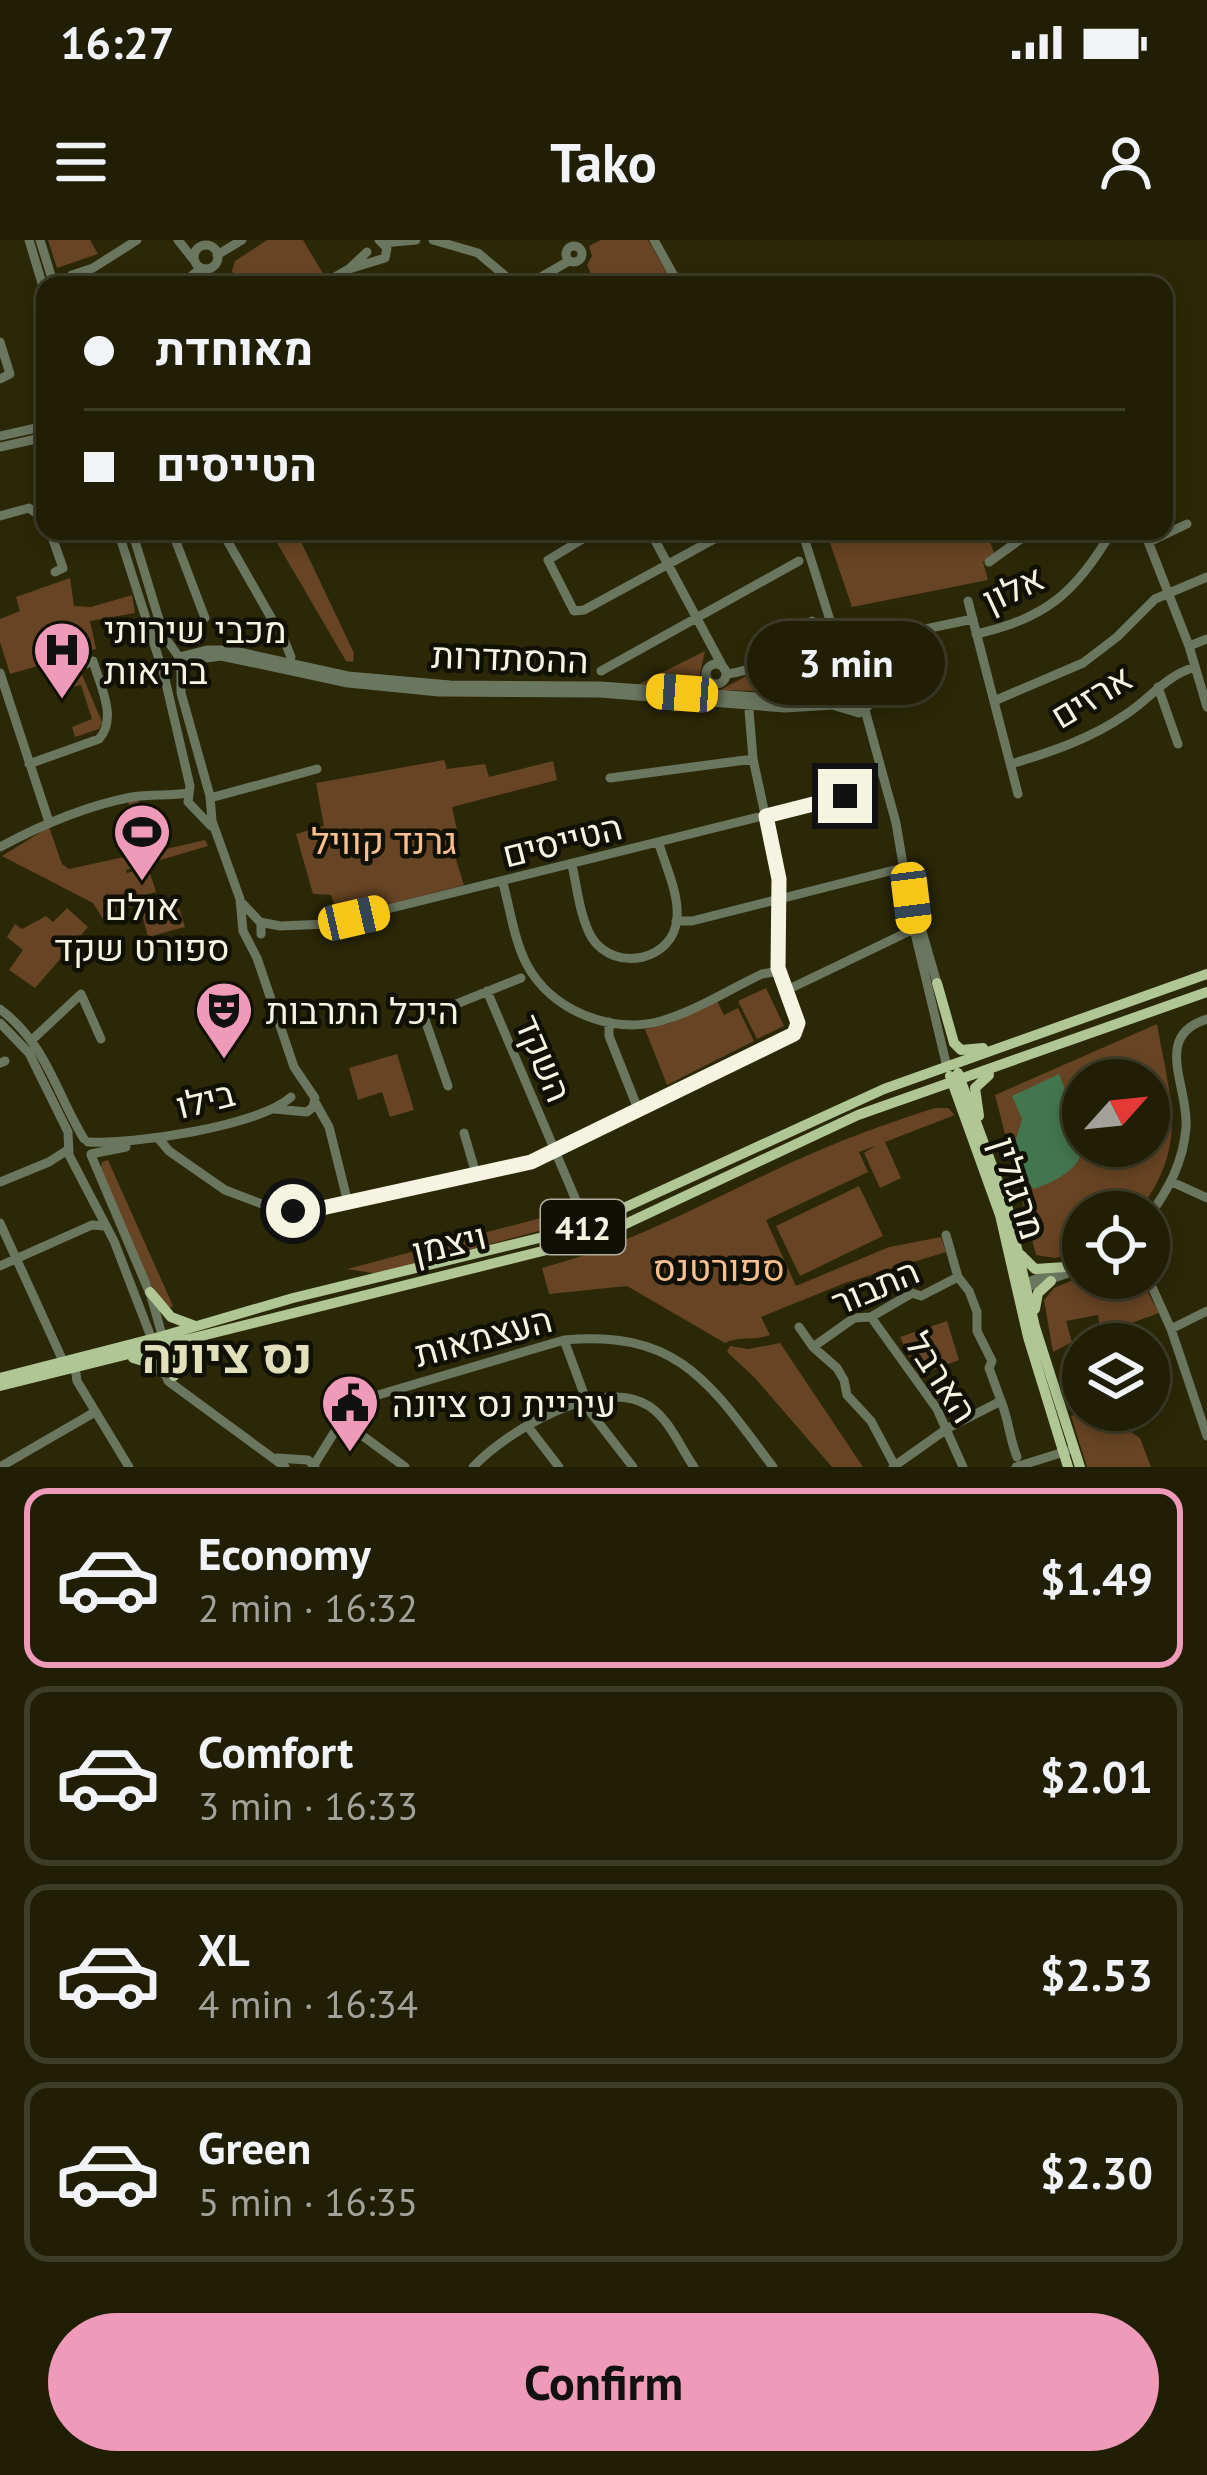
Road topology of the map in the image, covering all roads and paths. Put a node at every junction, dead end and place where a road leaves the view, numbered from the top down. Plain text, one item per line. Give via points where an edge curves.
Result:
1 (29, 240) edge
2 (40, 240) edge
3 (137, 240) edge
4 (178, 240) edge
5 (242, 240) edge
6 (414, 240) edge
7 (433, 240) edge
8 (654, 240) edge
9 (381, 241) edge
10 (574, 243) edge
11 (368, 251) edge
12 (217, 255) junction
13 (386, 258) junction
14 (198, 264) junction
15 (72, 275) dead end
16 (40, 276) edge
17 (51, 276) edge
18 (188, 276) edge
19 (337, 276) edge
20 (508, 276) edge
21 (542, 276) edge
22 (674, 276) edge
23 (0, 342) edge
24 (0, 379) edge
25 (36, 428) edge
26 (0, 436) edge
27 (36, 439) edge
28 (0, 447) edge
29 (36, 514) edge
30 (0, 516) edge
31 (1187, 524) dead end
32 (1173, 528) edge
33 (53, 540) edge
34 (121, 540) edge
35 (136, 540) edge
36 (175, 540) edge
37 (227, 540) edge
38 (581, 540) edge
39 (655, 540) edge
40 (713, 540) edge
41 (805, 540) edge
42 (1020, 540) edge
43 (1107, 540) edge
44 (1147, 540) edge
45 (799, 561) dead end
46 (989, 562) dead end
47 (668, 565) junction
48 (55, 572) dead end
49 (1207, 577) edge
50 (1170, 592) junction
51 (968, 601) dead end
52 (696, 617) junction
53 (205, 618) dead end
54 (973, 620) junction
55 (812, 621) dead end
56 (907, 633) dead end
57 (976, 634) junction
58 (1207, 639) edge
59 (1190, 646) junction
60 (712, 648) junction
61 (160, 663) junction
62 (179, 663) junction
63 (85, 664) dead end
64 (289, 667) junction
65 (1195, 667) junction
66 (708, 668) junction
67 (601, 671) dead end
68 (725, 671) junction
69 (0, 673) edge
70 (164, 675) junction
71 (1158, 686) junction
72 (848, 689) junction
73 (994, 701) junction
74 (1206, 701) edge
75 (748, 702) junction
76 (724, 704) junction
77 (843, 706) junction
78 (860, 711) junction
79 (749, 731) junction
80 (1178, 744) dead end
81 (753, 759) junction
82 (29, 764) junction
83 (1011, 764) junction
84 (317, 769) dead end
85 (610, 778) dead end
86 (190, 792) junction
87 (158, 794) junction
88 (855, 794) dead end
89 (1018, 794) dead end
90 (209, 797) junction
91 (193, 809) junction
92 (766, 816) junction
93 (49, 821) junction
94 (218, 836) junction
95 (659, 844) junction
96 (0, 848) edge
97 (572, 865) junction
98 (906, 867) junction
99 (503, 883) junction
100 (779, 898) junction
101 (676, 921) junction
102 (917, 927) junction
103 (254, 929) junction
104 (779, 971) junction
105 (1207, 974) edge
106 (521, 978) dead end
107 (937, 983) junction
108 (487, 991) junction
109 (785, 991) junction
110 (1207, 992) edge
111 (1135, 1000) junction
112 (0, 1010) edge
113 (1207, 1018) edge
114 (609, 1022) junction
115 (0, 1023) edge
116 (33, 1039) junction
117 (101, 1039) dead end
118 (1020, 1059) junction
119 (292, 1061) junction
120 (951, 1066) junction
121 (957, 1085) junction
122 (448, 1086) dead end
123 (307, 1089) junction
124 (922, 1092) junction
125 (293, 1100) junction
126 (312, 1107) junction
127 (638, 1109) junction
128 (967, 1126) junction
129 (464, 1133) dead end
130 (153, 1139) junction
131 (88, 1148) junction
132 (554, 1151) junction
133 (71, 1153) junction
134 (990, 1160) junction
135 (476, 1174) junction
136 (0, 1182) edge
137 (1172, 1182) junction
138 (1166, 1191) edge
139 (1207, 1198) edge
140 (348, 1203) junction
141 (581, 1212) dead end
142 (0, 1222) edge
143 (107, 1226) junction
144 (946, 1235) dead end
145 (1018, 1252) junction
146 (17, 1258) junction
147 (0, 1266) edge
148 (1062, 1267) edge
149 (1062, 1268) edge
150 (1062, 1276) edge
151 (958, 1277) junction
152 (1052, 1281) junction
153 (1023, 1287) junction
154 (150, 1292) junction
155 (1157, 1299) edge
156 (1207, 1311) edge
157 (872, 1317) junction
158 (1034, 1324) junction
159 (199, 1326) junction
160 (799, 1327) dead end
161 (1171, 1329) junction
162 (189, 1340) junction
163 (564, 1340) junction
164 (159, 1343) junction
165 (813, 1347) junction
166 (124, 1357) junction
167 (69, 1364) junction
168 (168, 1374) junction
169 (0, 1382) edge
170 (584, 1400) junction
171 (1000, 1401) junction
172 (95, 1412) junction
173 (341, 1420) junction
174 (529, 1428) junction
175 (948, 1428) junction
176 (1207, 1436) edge
177 (915, 1453) junction
178 (1066, 1454) edge
179 (265, 1457) junction
180 (1016, 1462) edge
181 (302, 1464) edge
182 (894, 1466) edge
183 (0, 1467) edge
184 (129, 1467) edge
185 (405, 1467) edge
186 (473, 1467) edge
187 (559, 1467) edge
188 (633, 1467) edge
189 (694, 1467) edge
190 (773, 1467) edge
191 (924, 1467) edge
192 (963, 1467) edge
193 (1080, 1467) edge

1 - 16 street
2 - 17 street
3 - 15 street
4 - 14 street
5 - 12 street
6 - 9 street
6 - 13 street
7 - 20 street via 478,253
8 - 22 street
9 - 11 street
9 - 13 street
10 - 21 street via 568,261
11 - 13 street
11 - 19 street
12 - 14 street via 214,265
12 - 14 street via 203,246 195,252
14 - 18 street
23 - 24 street via 10,374
25 - 26 street
27 - 28 street
29 - 30 street via 28,508
31 - 32 street
33 - 48 street via 63,568
34 - 61 street
35 - 62 street
36 - 53 street
37 - 64 street via 285,642
38 - 47 street via 548,560 574,611
39 - 47 street
40 - 47 street
41 - 72 street
42 - 46 street
43 - 57 street, אלון via 1068,592 1014,624
44 - 50 street
45 - 52 street
47 - 52 street
49 - 50 street
50 - 59 street
50 - 73 street via 1083,663
51 - 54 street
52 - 60 street
52 - 67 street
54 - 56 street
54 - 57 street
55 - 68 street via 816,628 797,642 744,670
57 - 73 street
58 - 59 street
59 - 65 street
60 - 66 street
60 - 68 street
61 - 62 street via 164,656
61 - 70 street
62 - 64 street, ההסתדרות via 220,656
62 - 70 street, ההסתדרות
62 - 90 street
63 - 82 street via 93,662 106,706 105,733
64 - 75 street, ההסתדרות
64 - 76 street, ההסתדרות via 348,683 439,692
65 - 71 street, ארזים
65 - 74 street
66 - 68 street
66 - 68 street via 715,684
69 - 82 street
70 - 86 street
71 - 80 street
71 - 83 street, ארזים via 1099,730
72 - 75 street, ההסתדרות via 813,701
72 - 77 street
72 - 78 street via 868,693
73 - 83 street
75 - 76 street, ההסתדרות
75 - 77 street, ההסתדרות
75 - 79 street
76 - 79 street
77 - 78 street
78 - 98 street
79 - 81 street
81 - 85 street
81 - 92 street
82 - 93 street
83 - 89 street
84 - 90 street
86 - 87 street
86 - 90 street via 200,788
86 - 91 street
87 - 91 street
87 - 93 street
88 - 92 street, הטייסים
90 - 91 street via 204,809
90 - 94 street
91 - 94 street
92 - 95 street, הטייסים
92 - 100 street
93 - 96 street
94 - 103 street
95 - 97 street, הטייסים
95 - 101 street
97 - 99 street, הטייסים
97 - 101 street via 590,933 610,954 649,956
98 - 100 street
98 - 102 street
99 - 103 street, הטייסים via 327,924
99 - 114 street via 534,976 567,1006
100 - 101 street
100 - 104 street
102 - 107 street
102 - 109 street
102 - 120 street
103 - 119 street
104 - 109 street
104 - 114 street via 661,1021
105 - 111 main road, 412
106 - 108 street
107 - 111 main road via 954,1043 970,1052
107 - 120 street
108 - 122 street via 424,1017
108 - 132 street, השקד
109 - 127 street via 794,1034
110 - 118 main road, 412
111 - 120 main road, 412
112 - 116 street
113 - 137 street via 1180,1035 1186,1127
114 - 127 street
115 - 133 street via 29,1053
116 - 117 street via 82,994
116 - 131 street
118 - 121 main road, 412
118 - 134 main road via 975,1088
119 - 123 street
119 - 125 street
120 - 121 main road, מרגולין
120 - 159 main road, ויצמן / 412 via 580,1228
121 - 124 main road, ויצמן / 412
121 - 128 main road, מרגולין
121 - 134 main road, מרגולין
123 - 125 street, בילו
123 - 126 street
124 - 128 main road via 952,1100
124 - 162 main road, ויצמן / 412 via 597,1235
125 - 126 street
125 - 130 street, בילו
126 - 140 street via 329,1126
127 - 132 street
128 - 153 main road, מרגולין
129 - 135 street
130 - 131 street, בילו
130 - 140 street via 212,1183 260,1204 301,1211
131 - 133 street
131 - 133 street via 83,1162
131 - 154 street
132 - 135 street
132 - 141 street, השקד
133 - 136 street
133 - 143 street
134 - 145 main road, מרגולין
135 - 140 street
137 - 138 street
137 - 139 street
142 - 146 street
143 - 146 street
143 - 164 street
144 - 151 street, התבור
145 - 148 main road via 1033,1268
145 - 153 main road, מרגולין
146 - 147 street
146 - 167 street
149 - 153 street
150 - 152 street
151 - 157 street, התבור via 900,1297
151 - 171 street, התבור via 977,1312
152 - 153 street
152 - 158 main road via 1036,1298
153 - 158 main road, מרגולין
153 - 178 main road, מרגולין via 1031,1351
154 - 159 main road via 176,1320
154 - 164 street
155 - 161 street
156 - 161 street
157 - 165 street, התבור via 854,1318
157 - 175 street, הארבל
158 - 178 main road, מרגולין
159 - 164 main road, ויצמן / 412
160 - 165 street
161 - 176 street
162 - 164 main road, ויצמן / 412
162 - 168 main road
163 - 170 street
163 - 173 street, העצמאות via 377,1393
163 - 190 street, העצמאות via 628,1342 682,1362 715,1390
164 - 166 main road, ויצמן / 412
164 - 167 main road, ויצמן / 412
164 - 168 street
165 - 182 street via 837,1368
166 - 167 main road, ויצמן / 412
166 - 168 main road
167 - 169 main road, ויצמן / 412
167 - 172 street
168 - 179 street
170 - 174 street
170 - 188 street
170 - 189 street via 610,1395 649,1406
171 - 175 street
171 - 180 street, התבור
172 - 183 street
172 - 184 street
173 - 181 street, העצמאות
173 - 185 street
174 - 186 street
174 - 187 street
175 - 177 street
175 - 192 street, הארבל
177 - 182 street
177 - 191 street
178 - 180 street
178 - 193 main road, מרגולין
179 - 181 street
179 - 181 street

